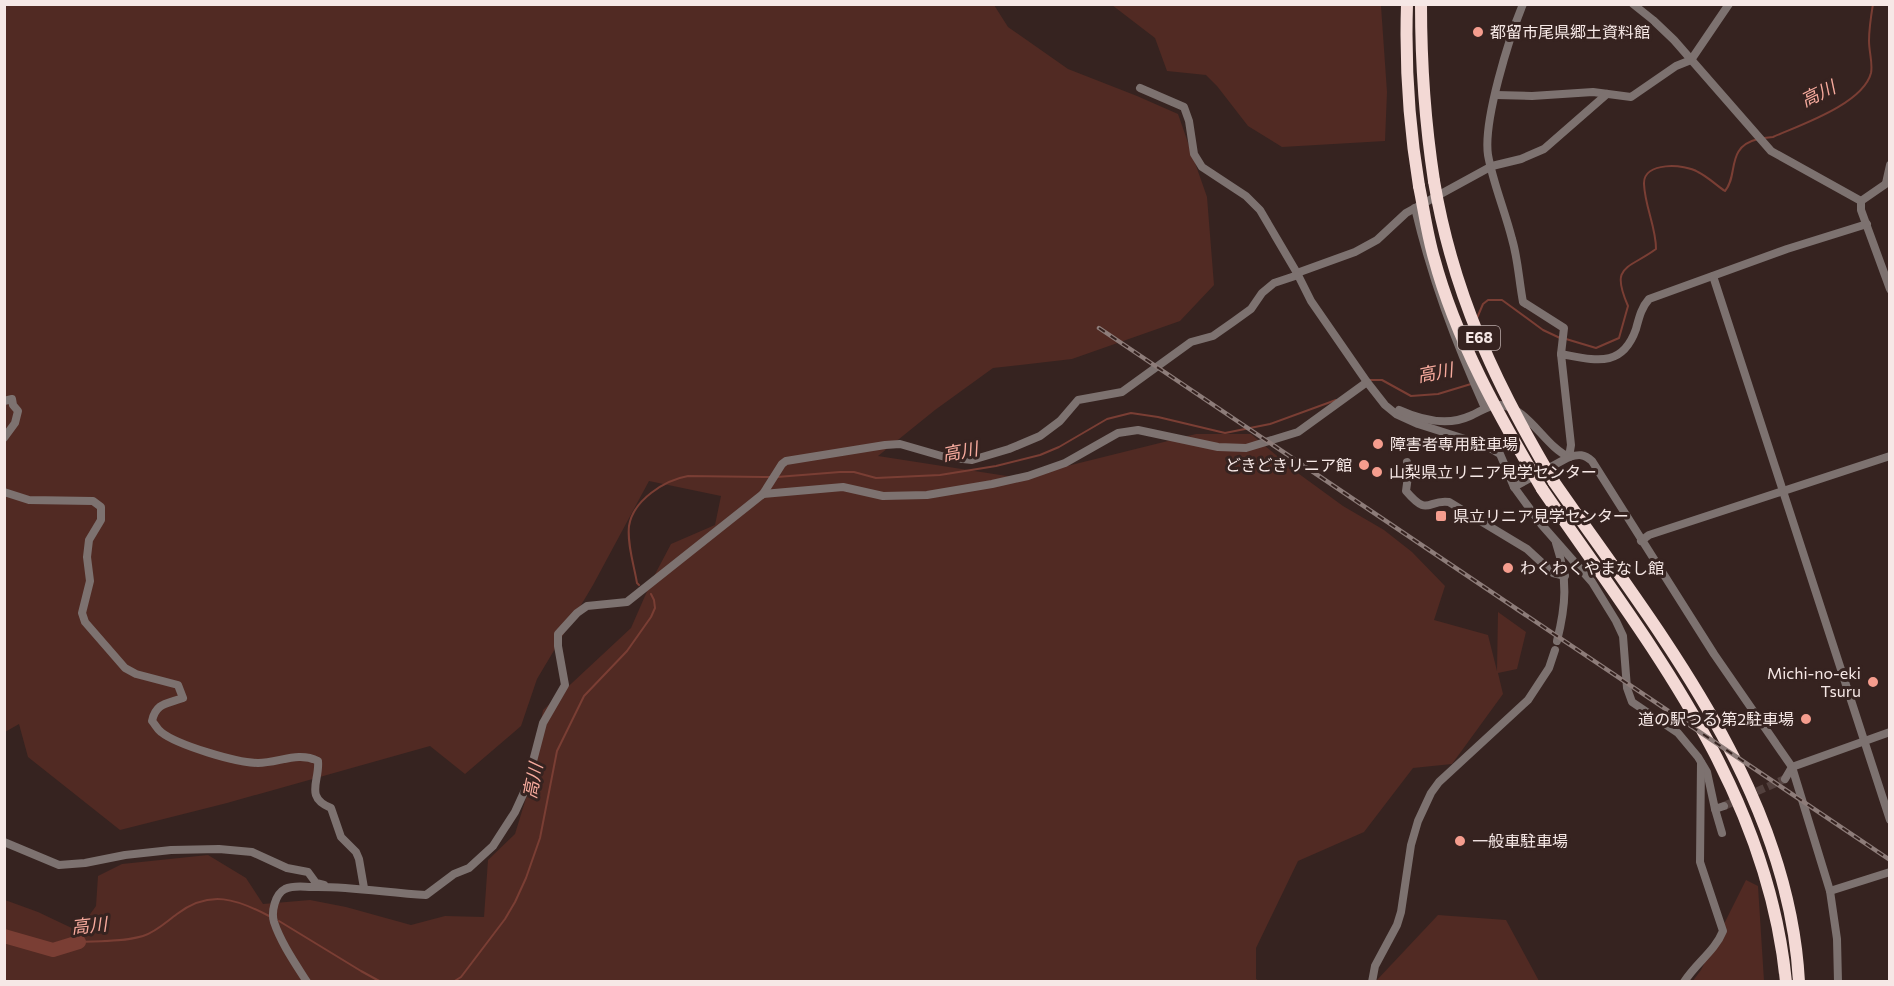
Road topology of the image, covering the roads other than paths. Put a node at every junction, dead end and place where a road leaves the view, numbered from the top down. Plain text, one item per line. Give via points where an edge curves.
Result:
1 (1407, 4) edge
2 (1422, 4) edge
3 (1523, 4) edge
4 (1633, 4) edge
5 (1729, 4) edge
6 (1691, 60) junction
7 (1140, 88) dead end
8 (1606, 94) junction
9 (1496, 95) junction
10 (1890, 165) edge
11 (1492, 166) junction
12 (1888, 182) edge
13 (1861, 201) junction
14 (1415, 208) junction
15 (1867, 224) junction
16 (1298, 274) junction
17 (1713, 276) junction
18 (1890, 289) edge
19 (1562, 352) junction
20 (1367, 382) junction
21 (4, 401) edge
22 (1385, 405) junction
23 (1485, 408) junction
24 (4, 438) edge
25 (1890, 456) edge
26 (1569, 457) junction
27 (1407, 462) dead end
28 (1514, 487) junction
29 (1782, 491) junction
30 (4, 492) edge
31 (763, 494) junction
32 (1554, 539) junction
33 (1641, 541) junction
34 (1565, 576) junction
35 (1890, 732) edge
36 (1863, 740) junction
37 (1701, 763) junction
38 (1792, 767) junction
39 (1785, 778) tunnel mouth
40 (1724, 806) tunnel mouth
41 (1715, 809) junction
42 (1890, 820) edge
43 (1722, 833) dead end
44 (4, 842) edge
45 (1890, 872) edge
46 (327, 886) junction
47 (364, 888) junction
48 (1830, 891) junction
49 (307, 981) edge
50 (1372, 981) edge
51 (1684, 981) edge
52 (1786, 981) edge
53 (1799, 981) edge
54 (1838, 981) edge

1 - 52 highway, E68, bridge via 1407,85 1419,186 1434,258 1460,333 1477,372 1542,489 1675,685 1731,783 1771,891
2 - 53 highway, E68, bridge via 1425,118 1434,181 1446,243 1466,306 1490,364 1554,482 1690,681 1743,775 1787,894
3 - 9 street
4 - 6 street
5 - 6 street
6 - 8 street via 1631,97
6 - 13 street via 1771,151
7 - 16 street via 1184,107 1194,154 1202,167 1260,210
8 - 9 street
8 - 11 street via 1544,149
9 - 11 street via 1488,155
10 - 12 street
11 - 14 street
11 - 19 street via 1513,241 1524,302 1564,328
12 - 13 street
13 - 15 street
14 - 16 street via 1377,240
14 - 23 street via 1435,285
15 - 17 street
15 - 18 street
16 - 20 street via 1311,301
16 - 31 street via 1274,283 1233,322 1213,336 1191,342 1122,392 1078,400 1060,422 1040,436 972,460 900,444 786,460
17 - 19 street via 1649,299 1640,312 1627,349 1619,356 1595,359
17 - 29 street
19 - 26 street
20 - 22 street
20 - 31 street via 1298,432 1246,448 1218,447 1138,430 1118,433 1065,463 992,484 927,495 883,496 843,487
21 - 24 street via 12,399 18,411
22 - 23 street via 1445,422 1457,421
22 - 28 street via 1418,424 1494,449
23 - 26 street via 1500,405 1523,416 1560,453
25 - 29 street
26 - 28 street
26 - 33 street via 1579,454 1592,461
27 - 34 street via 1406,491 1415,502 1429,506 1449,502 1527,549 1553,573
28 - 32 street
29 - 33 street
29 - 36 street
30 - 47 street via 29,500 93,501 100,507 101,520 89,540 90,581 82,613 89,629 125,668 178,686 183,698 153,713 152,721 158,730 219,755 256,763 302,756 318,761 316,797 330,808 341,837 356,852
31 - 47 street via 627,602 587,606 558,634 565,685 543,723 526,788 515,813 493,846 470,867 426,895
32 - 34 street
32 - 37 street via 1592,582 1616,621 1623,636 1627,688 1632,702 1678,733
33 - 38 street
34 - 50 street via 1565,597 1549,668 1528,699 1431,793 1411,845 1397,925 1381,952
35 - 36 street
36 - 38 street
36 - 42 street
37 - 41 street via 1707,772
37 - 51 street via 1700,862 1723,931 1715,947
38 - 39 street
38 - 48 street
40 - 41 street
41 - 43 street
44 - 46 street via 59,865 171,850 252,852 287,868 308,872 316,883
45 - 48 street
46 - 47 street
46 - 49 street via 285,889 276,899 273,920
48 - 54 street

